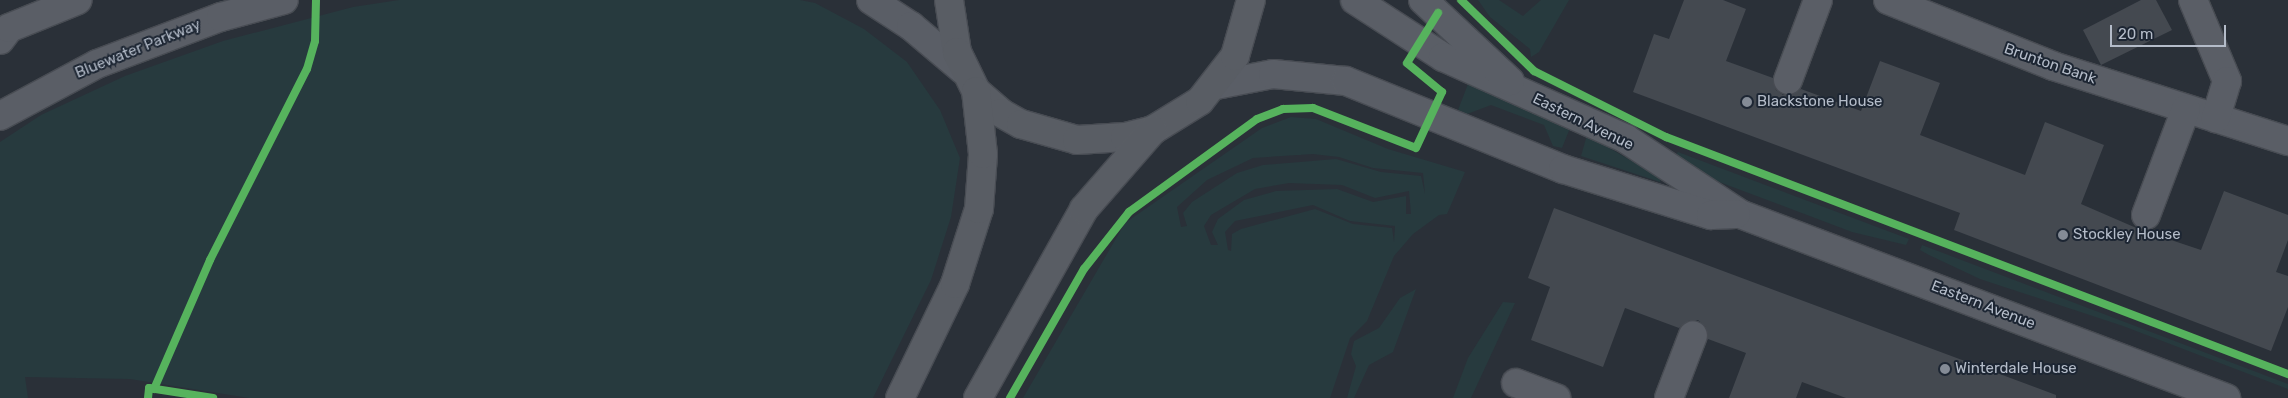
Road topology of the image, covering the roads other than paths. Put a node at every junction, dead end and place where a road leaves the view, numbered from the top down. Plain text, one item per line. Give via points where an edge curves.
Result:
1 (78, 0) edge
2 (284, 0) edge
3 (871, 0) edge
4 (949, 0) edge
5 (1251, 0) edge
6 (1355, 0) edge
7 (1423, 0) edge
8 (1818, 0) edge
9 (2193, 0) edge
10 (1891, 1) edge
11 (3, 33) edge
12 (1788, 80) dead end
13 (970, 81) junction
14 (1216, 85) junction
15 (1523, 93) junction
16 (2186, 109) junction
17 (0, 116) edge
18 (2216, 118) junction
19 (1153, 130) junction
20 (2288, 141) edge
21 (1740, 214) junction
22 (2146, 215) dead end
23 (1692, 336) dead end
24 (1516, 383) dead end
25 (900, 398) edge
26 (978, 398) edge
27 (1556, 398) edge
28 (1669, 398) edge
29 (2226, 398) edge

1 - 11 street
2 - 17 street, Bluewater Parkway via 221,16 97,64
3 - 13 street via 911,26
4 - 13 main road via 952,33
5 - 14 main road via 1238,50
6 - 15 street, Eastern Avenue via 1443,58
7 - 15 street
8 - 12 street
9 - 18 street via 2227,81
10 - 16 street, Brunton Bank via 2045,63
13 - 19 main road via 1001,113 1054,136 1099,140
13 - 25 main road via 983,154 979,210 955,284
14 - 19 main road via 1200,101
14 - 21 street, Eastern Avenue via 1273,74 1310,75 1346,82 1474,137 1563,169 1711,215
15 - 21 street, Eastern Avenue via 1626,139
16 - 18 street, Brunton Bank
16 - 22 street
18 - 20 street, Brunton Bank
19 - 26 main road via 1084,209
21 - 29 street, Eastern Avenue
23 - 28 street
24 - 27 street

